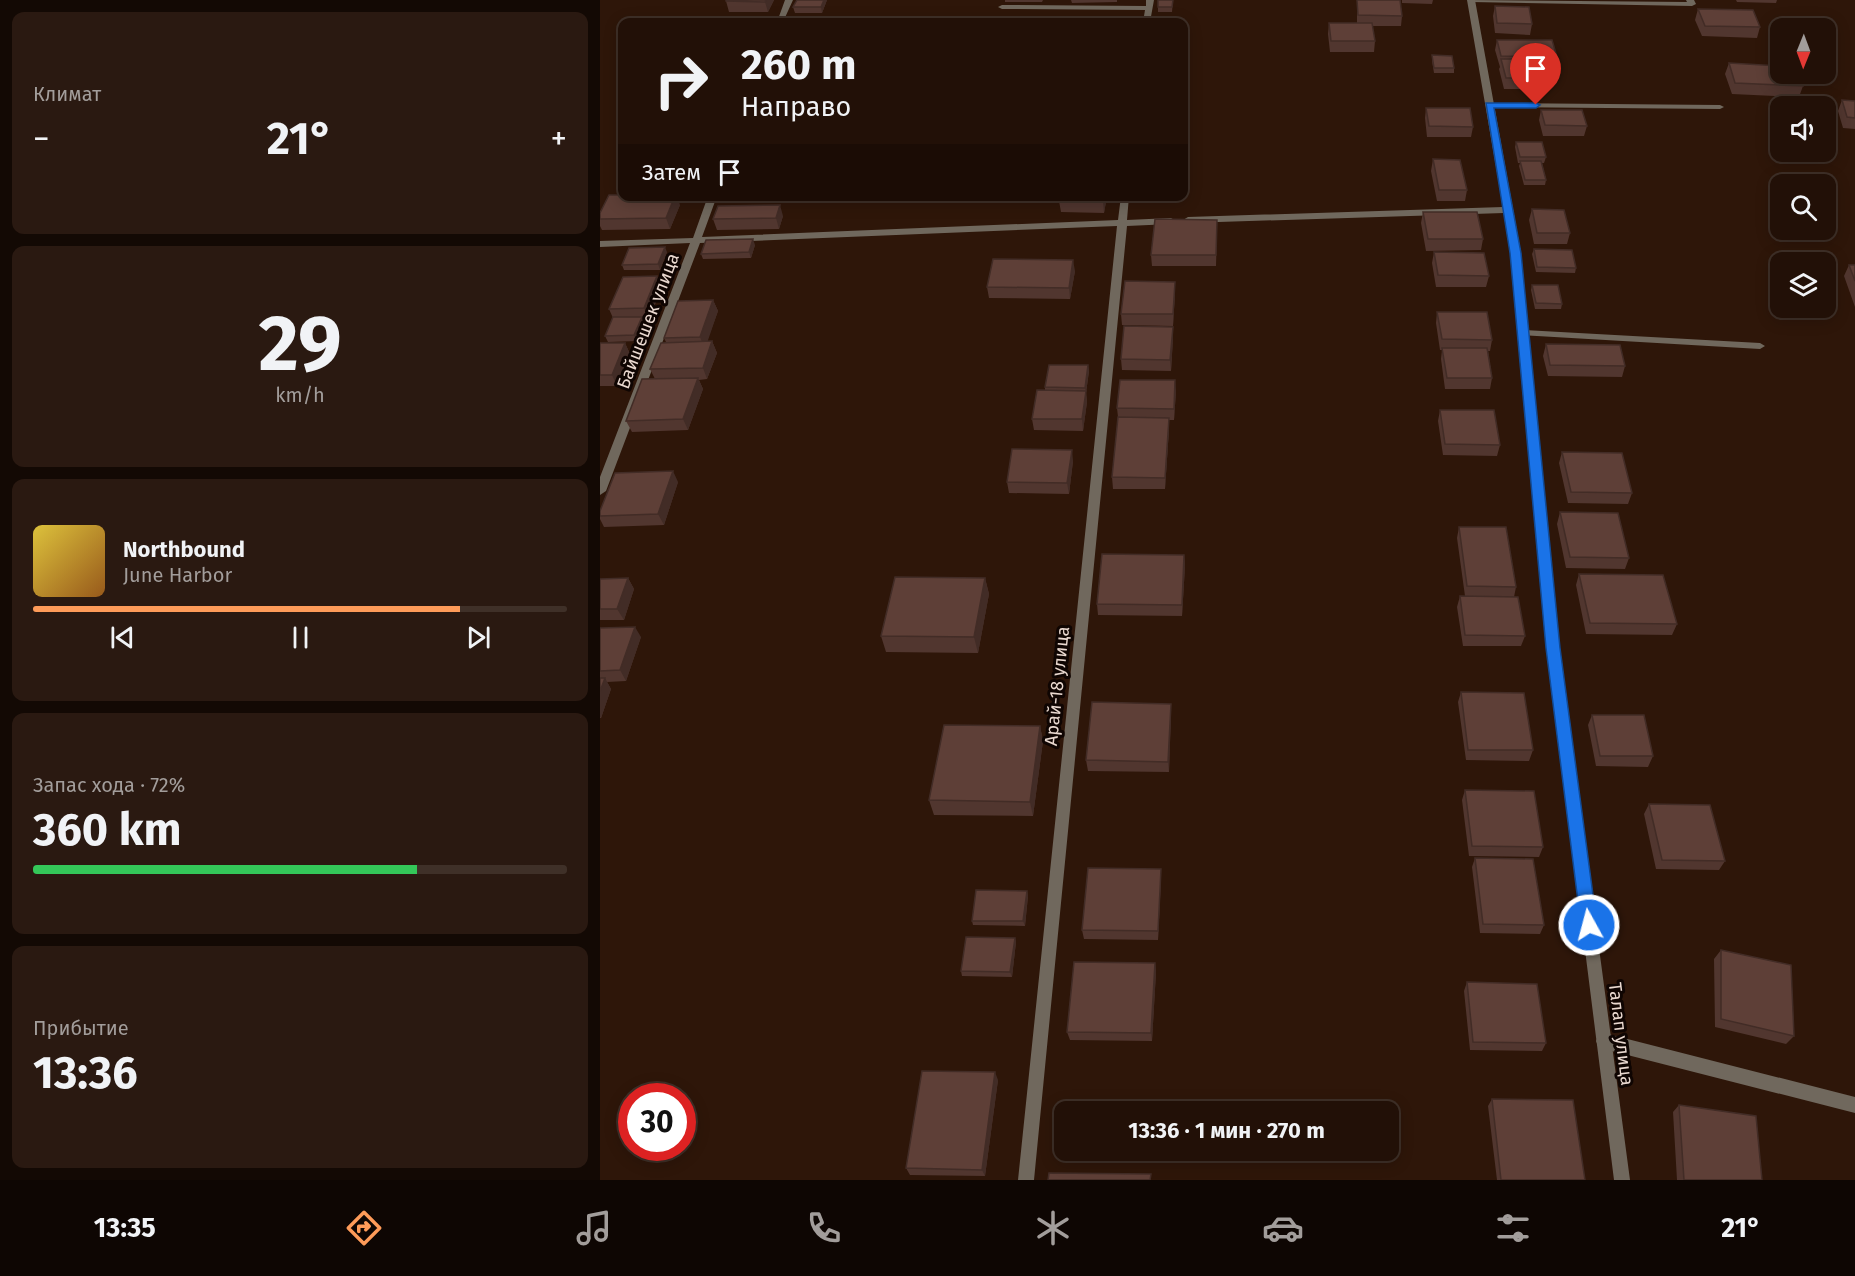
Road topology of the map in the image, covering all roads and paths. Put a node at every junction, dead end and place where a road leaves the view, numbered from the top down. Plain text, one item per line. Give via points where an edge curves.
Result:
1 (789, 0) edge
2 (1471, 0) edge
3 (1690, 0) edge
4 (1149, 4) edge
5 (1002, 7) dead end
6 (782, 18) edge
7 (1489, 105) junction
8 (1720, 106) dead end
9 (711, 201) edge
10 (1124, 201) edge
11 (1508, 210) junction
12 (1122, 222) junction
13 (697, 239) junction
14 (600, 244) edge
15 (1523, 333) junction
16 (1760, 346) dead end
17 (600, 491) edge
18 (1604, 1041) junction
19 (1855, 1105) edge
20 (1026, 1180) edge
21 (1622, 1180) edge

1 - 6 street
2 - 3 street via 1692,4
2 - 7 street, Талап улица
4 - 5 street
7 - 8 street
7 - 11 street, Талап улица
9 - 13 street, Байшешек улица
10 - 12 street, Арай-18 улица
11 - 12 street
11 - 15 street, Талап улица
12 - 13 street
12 - 20 street, Арай-18 улица
13 - 14 street
13 - 17 street, Байшешек улица
15 - 16 street
15 - 18 street, Талап улица via 1553,648
18 - 19 street
18 - 21 street, Талап улица

